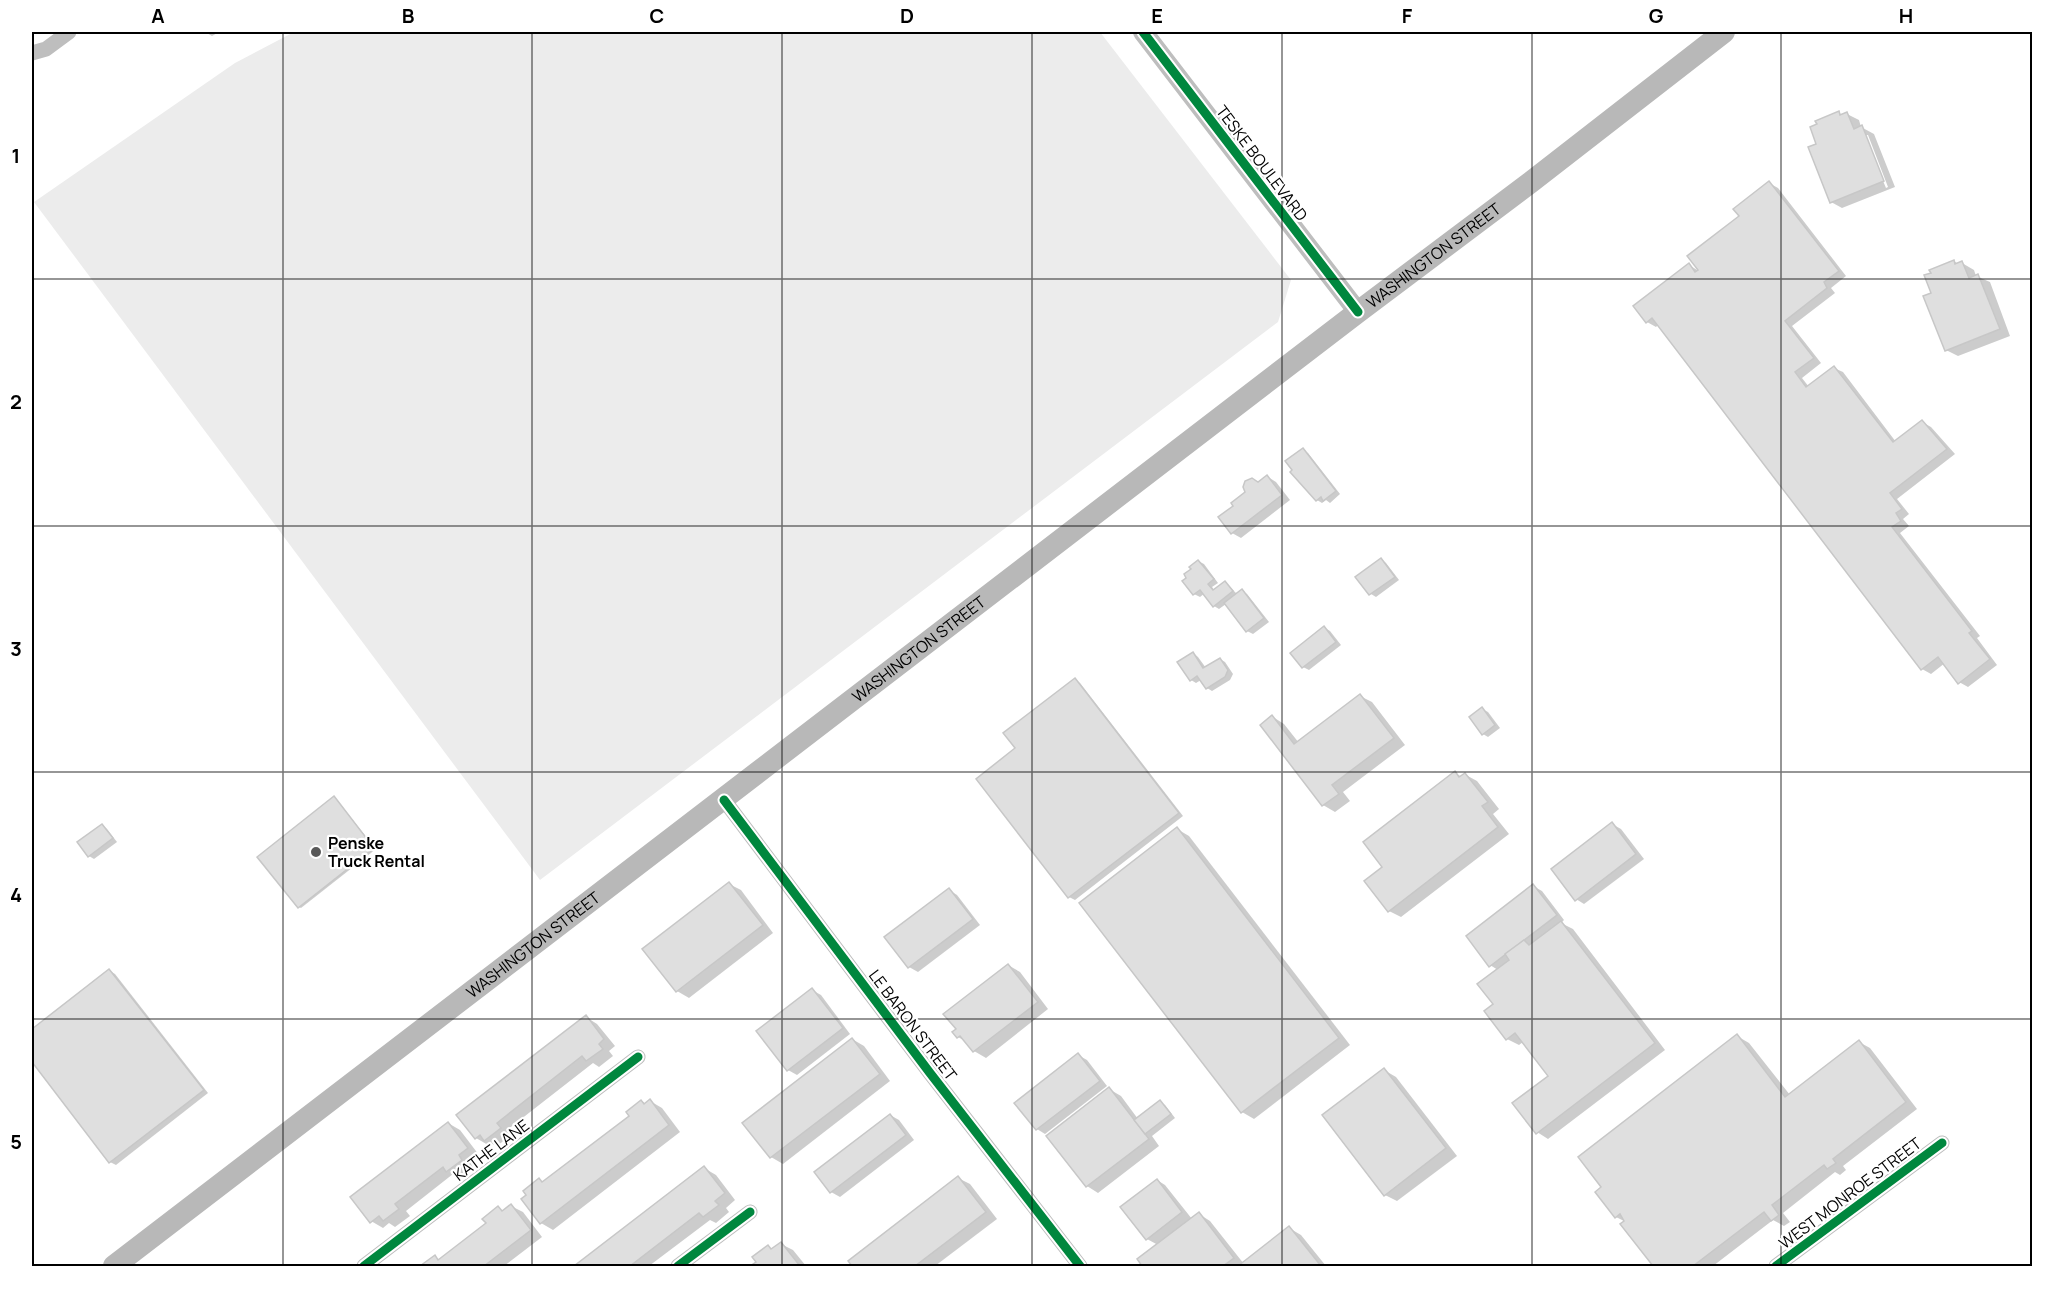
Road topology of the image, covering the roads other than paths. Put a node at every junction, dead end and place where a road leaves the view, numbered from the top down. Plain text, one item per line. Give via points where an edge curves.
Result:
1 (69, 32) edge
2 (1143, 32) edge
3 (1724, 32) edge
4 (32, 53) edge
5 (1358, 312) junction
6 (724, 800) junction
7 (638, 1057) dead end
8 (1942, 1143) dead end
9 (750, 1212) dead end
10 (114, 1266) edge
11 (364, 1266) edge
12 (678, 1266) edge
13 (1080, 1266) edge
14 (1776, 1266) edge

1 - 4 street via 46,49
2 - 5 street, TESKE BOULEVARD
3 - 5 main road, WASHINGTON STREET
5 - 6 main road, WASHINGTON STREET
6 - 10 main road, WASHINGTON STREET
6 - 13 street, LE BARON STREET
7 - 11 street, KATHE LANE
8 - 14 street, WEST MONROE STREET
9 - 12 street

